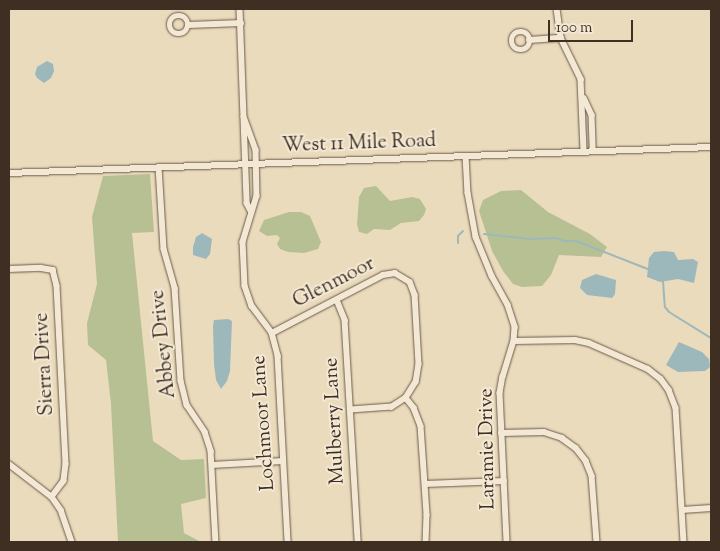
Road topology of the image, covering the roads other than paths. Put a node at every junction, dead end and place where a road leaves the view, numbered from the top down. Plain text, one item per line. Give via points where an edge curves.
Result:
1 (240, 9) edge
2 (557, 9) edge
3 (240, 23) junction
4 (188, 25) dead end
5 (561, 38) junction
6 (530, 40) dead end
7 (583, 94) junction
8 (244, 117) junction
9 (711, 147) edge
10 (584, 151) junction
11 (594, 151) junction
12 (466, 156) junction
13 (246, 164) junction
14 (256, 164) junction
15 (159, 167) junction
16 (9, 173) edge
17 (251, 211) junction
18 (9, 269) edge
19 (337, 300) junction
20 (272, 333) junction
21 (514, 341) junction
22 (406, 398) junction
23 (351, 410) junction
24 (501, 433) junction
25 (283, 461) junction
26 (9, 464) edge
27 (212, 465) junction
28 (504, 481) junction
29 (425, 484) junction
30 (52, 497) junction
31 (711, 508) edge
32 (682, 510) junction
33 (72, 542) edge
34 (216, 542) edge
35 (288, 542) edge
36 (358, 542) edge
37 (426, 542) edge
38 (507, 542) edge
39 (597, 542) edge
40 (684, 542) edge

1 - 3 street
2 - 5 street
3 - 4 street
3 - 8 street
5 - 6 street
5 - 7 street via 577,67
7 - 10 street
7 - 11 street via 592,115
8 - 13 street
8 - 14 street, Lochmoor Lane via 255,145
9 - 11 street, West 11 Mile Road
10 - 11 street, West 11 Mile Road
10 - 12 street, West 11 Mile Road
12 - 14 street, West 11 Mile Road
12 - 21 street, Laramie Drive via 468,198 476,237 512,313
13 - 14 street, West 11 Mile Road
13 - 15 street, West 11 Mile Road
13 - 17 street
14 - 17 street, Lochmoor Lane via 257,198
15 - 16 street, West 11 Mile Road
15 - 27 street, Abbey Drive via 164,249 175,288 182,389 188,406 207,435
17 - 20 street, Lochmoor Lane via 242,248 246,291 252,306
18 - 30 street, Sierra Drive via 53,270 57,286 66,464 64,481
19 - 20 street, Glenmoor
19 - 22 street, Glenmoor via 388,273 410,282 415,295 419,369 416,382
19 - 23 street, Mulberry Lane via 345,320
20 - 25 street, Lochmoor Lane via 278,356
21 - 24 street, Laramie Drive via 501,384
21 - 32 street via 575,340 589,343 641,365 661,379 676,408
22 - 23 street via 386,408
22 - 29 street via 420,422
23 - 36 street, Mulberry Lane
24 - 28 street, Laramie Drive
24 - 39 street via 544,432 562,438 576,448 586,460 592,476
25 - 27 street
25 - 35 street, Lochmoor Lane
26 - 30 street
27 - 34 street, Abbey Drive
28 - 29 street
28 - 38 street, Laramie Drive
29 - 37 street
30 - 33 street via 62,510
31 - 32 street
32 - 40 street

